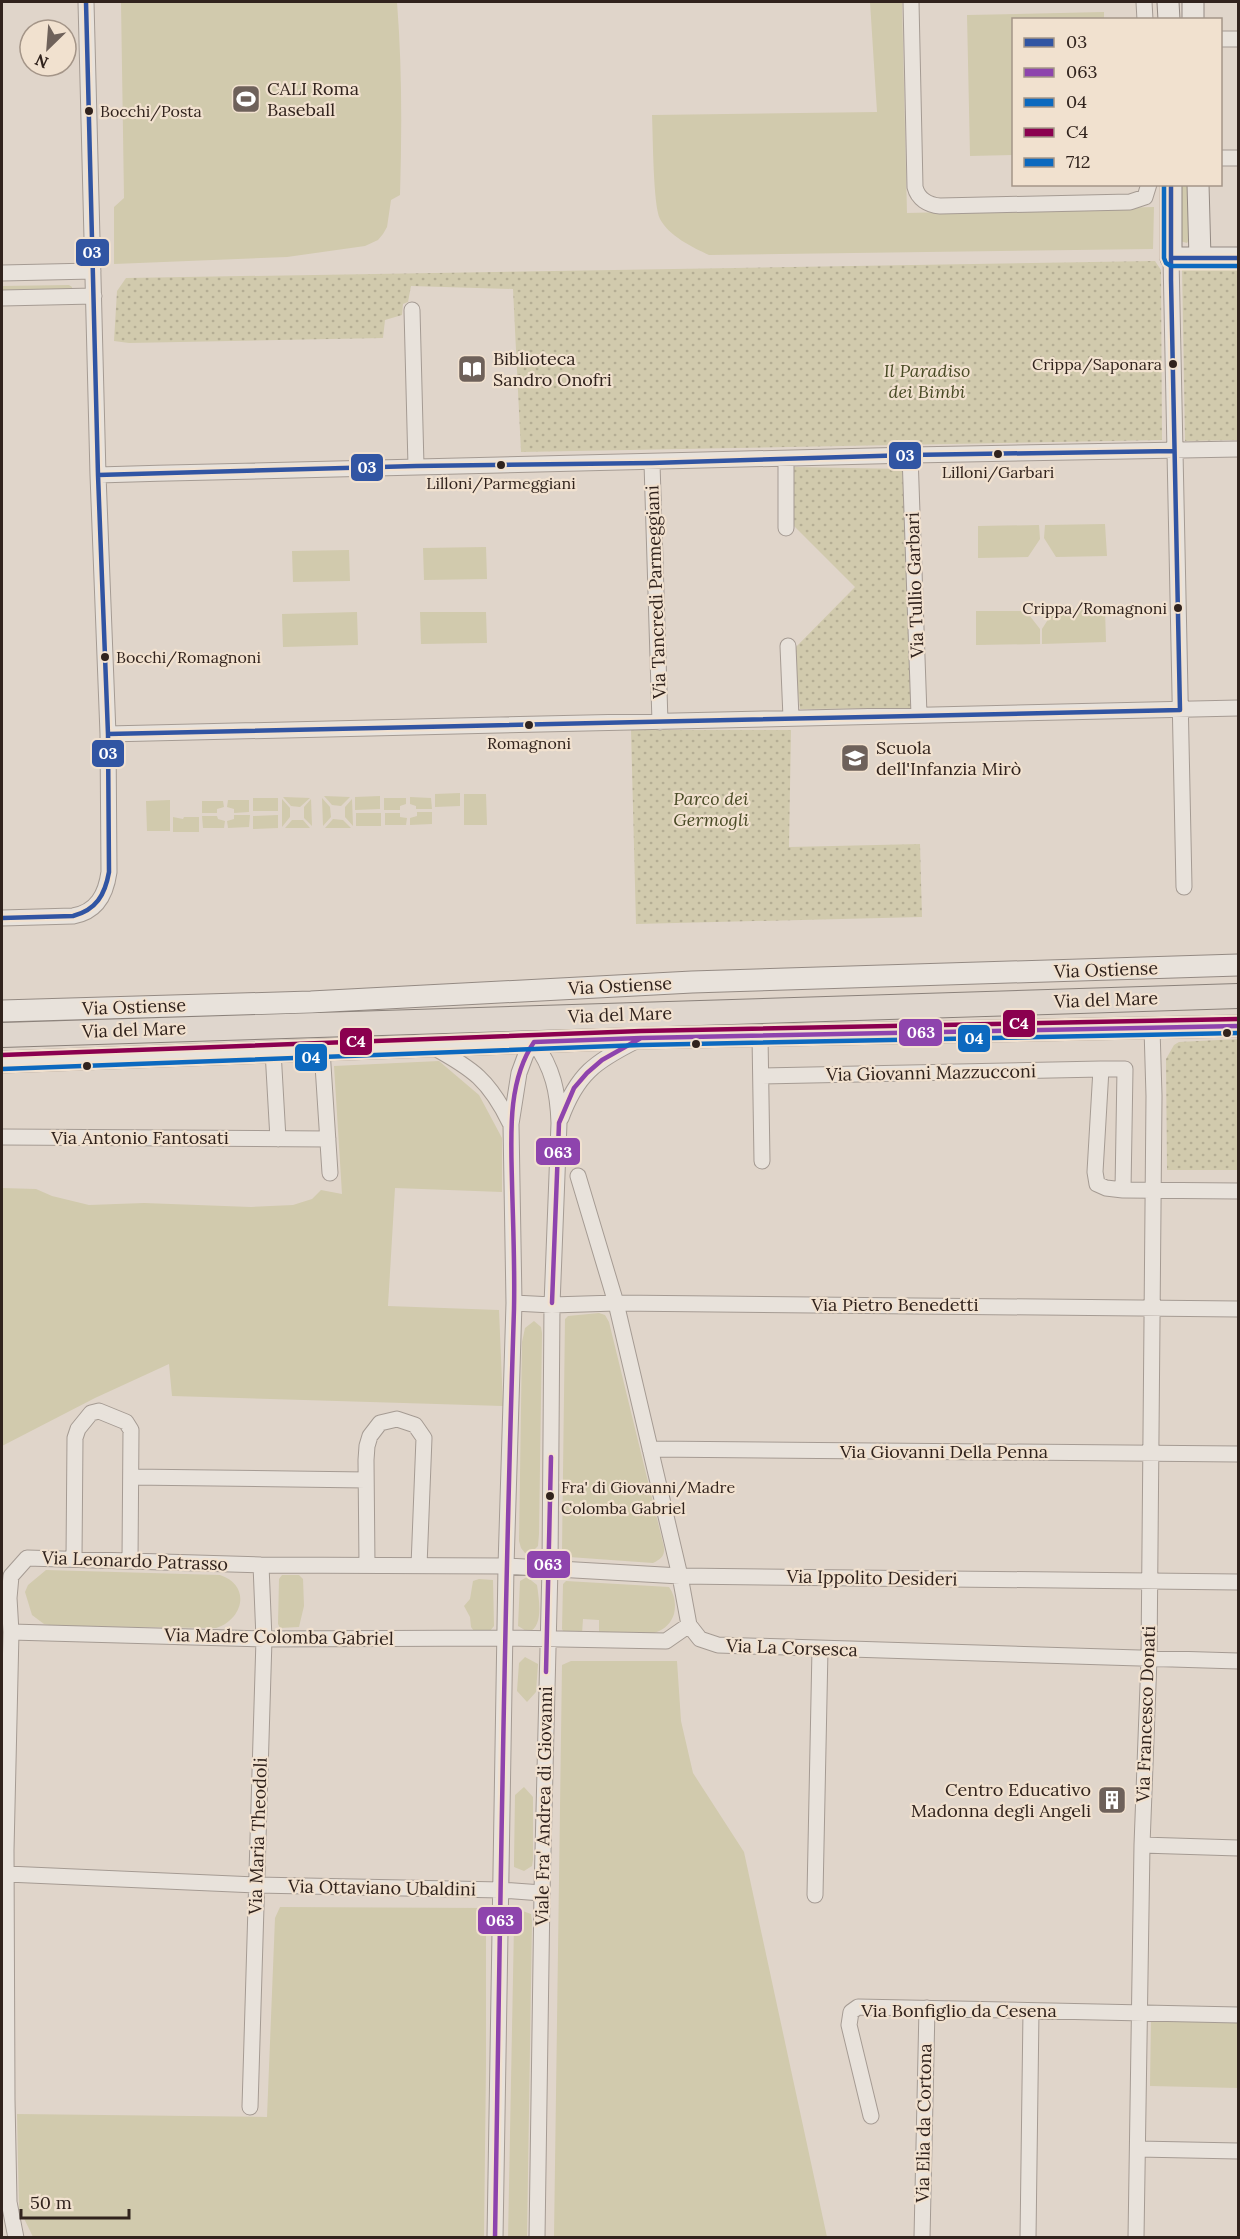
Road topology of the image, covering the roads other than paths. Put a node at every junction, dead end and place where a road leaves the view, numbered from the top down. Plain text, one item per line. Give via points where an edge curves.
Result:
1 (86, 2) edge
2 (911, 2) edge
3 (1144, 2) edge
4 (1168, 2) edge
5 (1193, 2) edge
6 (1144, 18) edge
7 (1169, 18) edge
8 (1193, 18) edge
9 (1222, 39) edge
10 (1239, 39) edge
11 (1222, 158) edge
12 (1239, 158) edge
13 (1148, 186) edge
14 (1171, 186) edge
15 (1198, 186) edge
16 (1171, 258) junction
17 (1200, 258) junction
18 (1239, 258) edge
19 (93, 271) junction
20 (2, 273) edge
21 (94, 296) junction
22 (2, 298) edge
23 (412, 310) dead end
24 (1239, 449) edge
25 (1174, 451) junction
26 (910, 455) junction
27 (786, 459) junction
28 (652, 463) junction
29 (416, 465) junction
30 (98, 475) junction
31 (786, 528) dead end
32 (788, 646) dead end
33 (1239, 708) edge
34 (1180, 710) junction
35 (919, 715) junction
36 (791, 718) junction
37 (660, 722) junction
38 (108, 734) junction
39 (1184, 887) dead end
40 (2, 918) edge
41 (1239, 965) edge
42 (1239, 996) edge
43 (2, 1011) edge
44 (1239, 1026) edge
45 (1152, 1028) junction
46 (2, 1035) edge
47 (760, 1036) junction
48 (641, 1038) junction
49 (534, 1042) junction
50 (430, 1046) junction
51 (322, 1050) junction
52 (273, 1052) junction
53 (2, 1062) edge
54 (1101, 1069) junction
55 (760, 1076) junction
56 (559, 1123) junction
57 (510, 1124) junction
58 (2, 1137) edge
59 (278, 1139) junction
60 (328, 1139) junction
61 (762, 1161) dead end
62 (330, 1173) dead end
63 (578, 1176) dead end
64 (1123, 1190) junction
65 (1153, 1190) junction
66 (1239, 1191) edge
67 (514, 1303) junction
68 (616, 1303) junction
69 (552, 1305) junction
70 (1151, 1308) junction
71 (1239, 1309) edge
72 (650, 1449) junction
73 (1150, 1453) junction
74 (1239, 1454) edge
75 (131, 1477) junction
76 (366, 1480) junction
77 (74, 1558) junction
78 (130, 1560) junction
79 (261, 1564) junction
80 (367, 1565) junction
81 (419, 1566) junction
82 (506, 1566) junction
83 (550, 1568) junction
84 (680, 1576) junction
85 (1149, 1581) junction
86 (1239, 1581) edge
87 (689, 1625) junction
88 (11, 1632) junction
89 (505, 1638) junction
90 (264, 1639) junction
91 (547, 1640) junction
92 (820, 1649) junction
93 (1149, 1659) junction
94 (1239, 1661) edge
95 (1142, 1845) junction
96 (1239, 1848) edge
97 (4, 1850) edge
98 (7, 1874) junction
99 (257, 1885) junction
100 (501, 1890) junction
101 (542, 1893) junction
102 (815, 1895) dead end
103 (4, 1901) edge
104 (927, 2008) junction
105 (1031, 2011) junction
106 (1139, 2013) junction
107 (1239, 2015) edge
108 (4, 2104) edge
109 (250, 2107) dead end
110 (871, 2116) dead end
111 (1138, 2149) junction
112 (1239, 2151) edge
113 (16, 2238) edge
114 (495, 2238) edge
115 (537, 2238) edge
116 (922, 2238) edge
117 (1028, 2238) edge
118 (1136, 2238) edge

1 - 19 street
2 - 13 street via 915,187 923,200 935,206 1130,202 1145,197
3 - 6 street
4 - 7 main road
5 - 8 main road
9 - 10 street
11 - 12 street
14 - 16 main road
15 - 17 main road
16 - 17 main road
16 - 25 street
17 - 18 main road
19 - 20 street
19 - 21 street
21 - 22 street
21 - 30 street
23 - 29 street
24 - 25 street
25 - 26 street
25 - 34 street
26 - 27 street
26 - 35 street, Via Tullio Garbari
27 - 28 street
27 - 31 street
28 - 29 street
28 - 37 street, Via Tancredi Parmeggiani
29 - 30 street
30 - 38 street
32 - 36 street
33 - 34 street
34 - 35 street
34 - 39 street
35 - 36 street
36 - 37 street
37 - 38 street
38 - 40 street via 109,872 100,900 79,915
41 - 43 main road, Via Ostiense via 692,982 311,1002
42 - 46 main road, Via del Mare
44 - 45 main road
45 - 47 main road
45 - 65 street, Via Francesco Donati
47 - 48 main road
47 - 55 street
48 - 49 main road
48 - 56 street, Viale Fra' Andrea di Giovanni via 587,1073 569,1096
49 - 50 main road
49 - 56 street, Viale Fra' Andrea di Giovanni via 553,1076
49 - 57 street via 519,1073
50 - 51 main road
50 - 57 street via 460,1062 485,1082
51 - 52 main road
51 - 60 street
52 - 53 main road
52 - 59 street
54 - 55 street, Via Giovanni Mazzucconi
54 - 64 street via 1095,1176 1097,1184
54 - 64 street via 1125,1069
55 - 61 street
56 - 69 street, Viale Fra' Andrea di Giovanni
57 - 67 street
58 - 59 street, Via Antonio Fantosati
59 - 60 street, Via Antonio Fantosati
60 - 62 street
63 - 68 street
64 - 65 street
65 - 66 street
65 - 70 street, Via Francesco Donati
67 - 69 street, Via Pietro Benedetti
67 - 82 street
68 - 69 street, Via Pietro Benedetti
68 - 70 street, Via Pietro Benedetti
68 - 72 street
69 - 83 street, Viale Fra' Andrea di Giovanni
70 - 71 street, Via Pietro Benedetti
70 - 73 street, Via Francesco Donati
72 - 73 street, Via Giovanni Della Penna
72 - 84 street
73 - 74 street, Via Giovanni Della Penna
73 - 85 street, Via Francesco Donati
75 - 76 street
75 - 77 street via 131,1430 126,1422 109,1413 91,1413 75,1438
75 - 78 street
76 - 80 street
76 - 81 street via 367,1446 375,1427 397,1419 415,1425 424,1438
77 - 78 street, Via Leonardo Patrasso
77 - 88 street, Via Leonardo Patrasso via 27,1558 11,1576
78 - 79 street, Via Leonardo Patrasso
79 - 80 street, Via Leonardo Patrasso
79 - 90 street, Via Maria Theodoli
80 - 81 street, Via Leonardo Patrasso
81 - 82 street, Via Leonardo Patrasso
82 - 83 street, Via Ippolito Desideri
82 - 89 street
83 - 84 street, Via Ippolito Desideri
83 - 91 street, Viale Fra' Andrea di Giovanni
84 - 85 street, Via Ippolito Desideri
84 - 87 street
85 - 86 street, Via Ippolito Desideri
85 - 93 street, Via Francesco Donati
87 - 91 street, Via Madre Colomba Gabriel via 666,1641
87 - 92 street, Via La Corsesca via 700,1639 718,1645
88 - 90 street, Via Madre Colomba Gabriel
88 - 97 street, Via Leonardo Patrasso
89 - 90 street, Via Madre Colomba Gabriel
89 - 91 street, Via Madre Colomba Gabriel
89 - 100 street
90 - 99 street, Via Maria Theodoli
91 - 101 street, Viale Fra' Andrea di Giovanni
92 - 93 street, Via La Corsesca
92 - 102 street
93 - 94 street, Via La Corsesca
93 - 95 street, Via Francesco Donati
95 - 96 street
95 - 106 street, Via Francesco Donati
97 - 98 street, Via Leonardo Patrasso
98 - 99 street, Via Ottaviano Ubaldini
98 - 103 street, Via Leonardo Patrasso
99 - 100 street, Via Ottaviano Ubaldini
99 - 109 street, Via Maria Theodoli
100 - 101 street, Via Ottaviano Ubaldini
100 - 114 street
101 - 115 street, Viale Fra' Andrea di Giovanni
103 - 108 street, Via Leonardo Patrasso
104 - 105 street, Via Bonfiglio da Cesena
104 - 110 street, Via Bonfiglio da Cesena via 862,2007 850,2012 849,2025
104 - 116 street, Via Elia da Cortona
105 - 106 street, Via Bonfiglio da Cesena
105 - 117 street
106 - 107 street, Via Bonfiglio da Cesena
106 - 111 street, Via Francesco Donati
108 - 113 street, Via Leonardo Patrasso via 9,2202
111 - 112 street
111 - 118 street, Via Francesco Donati

